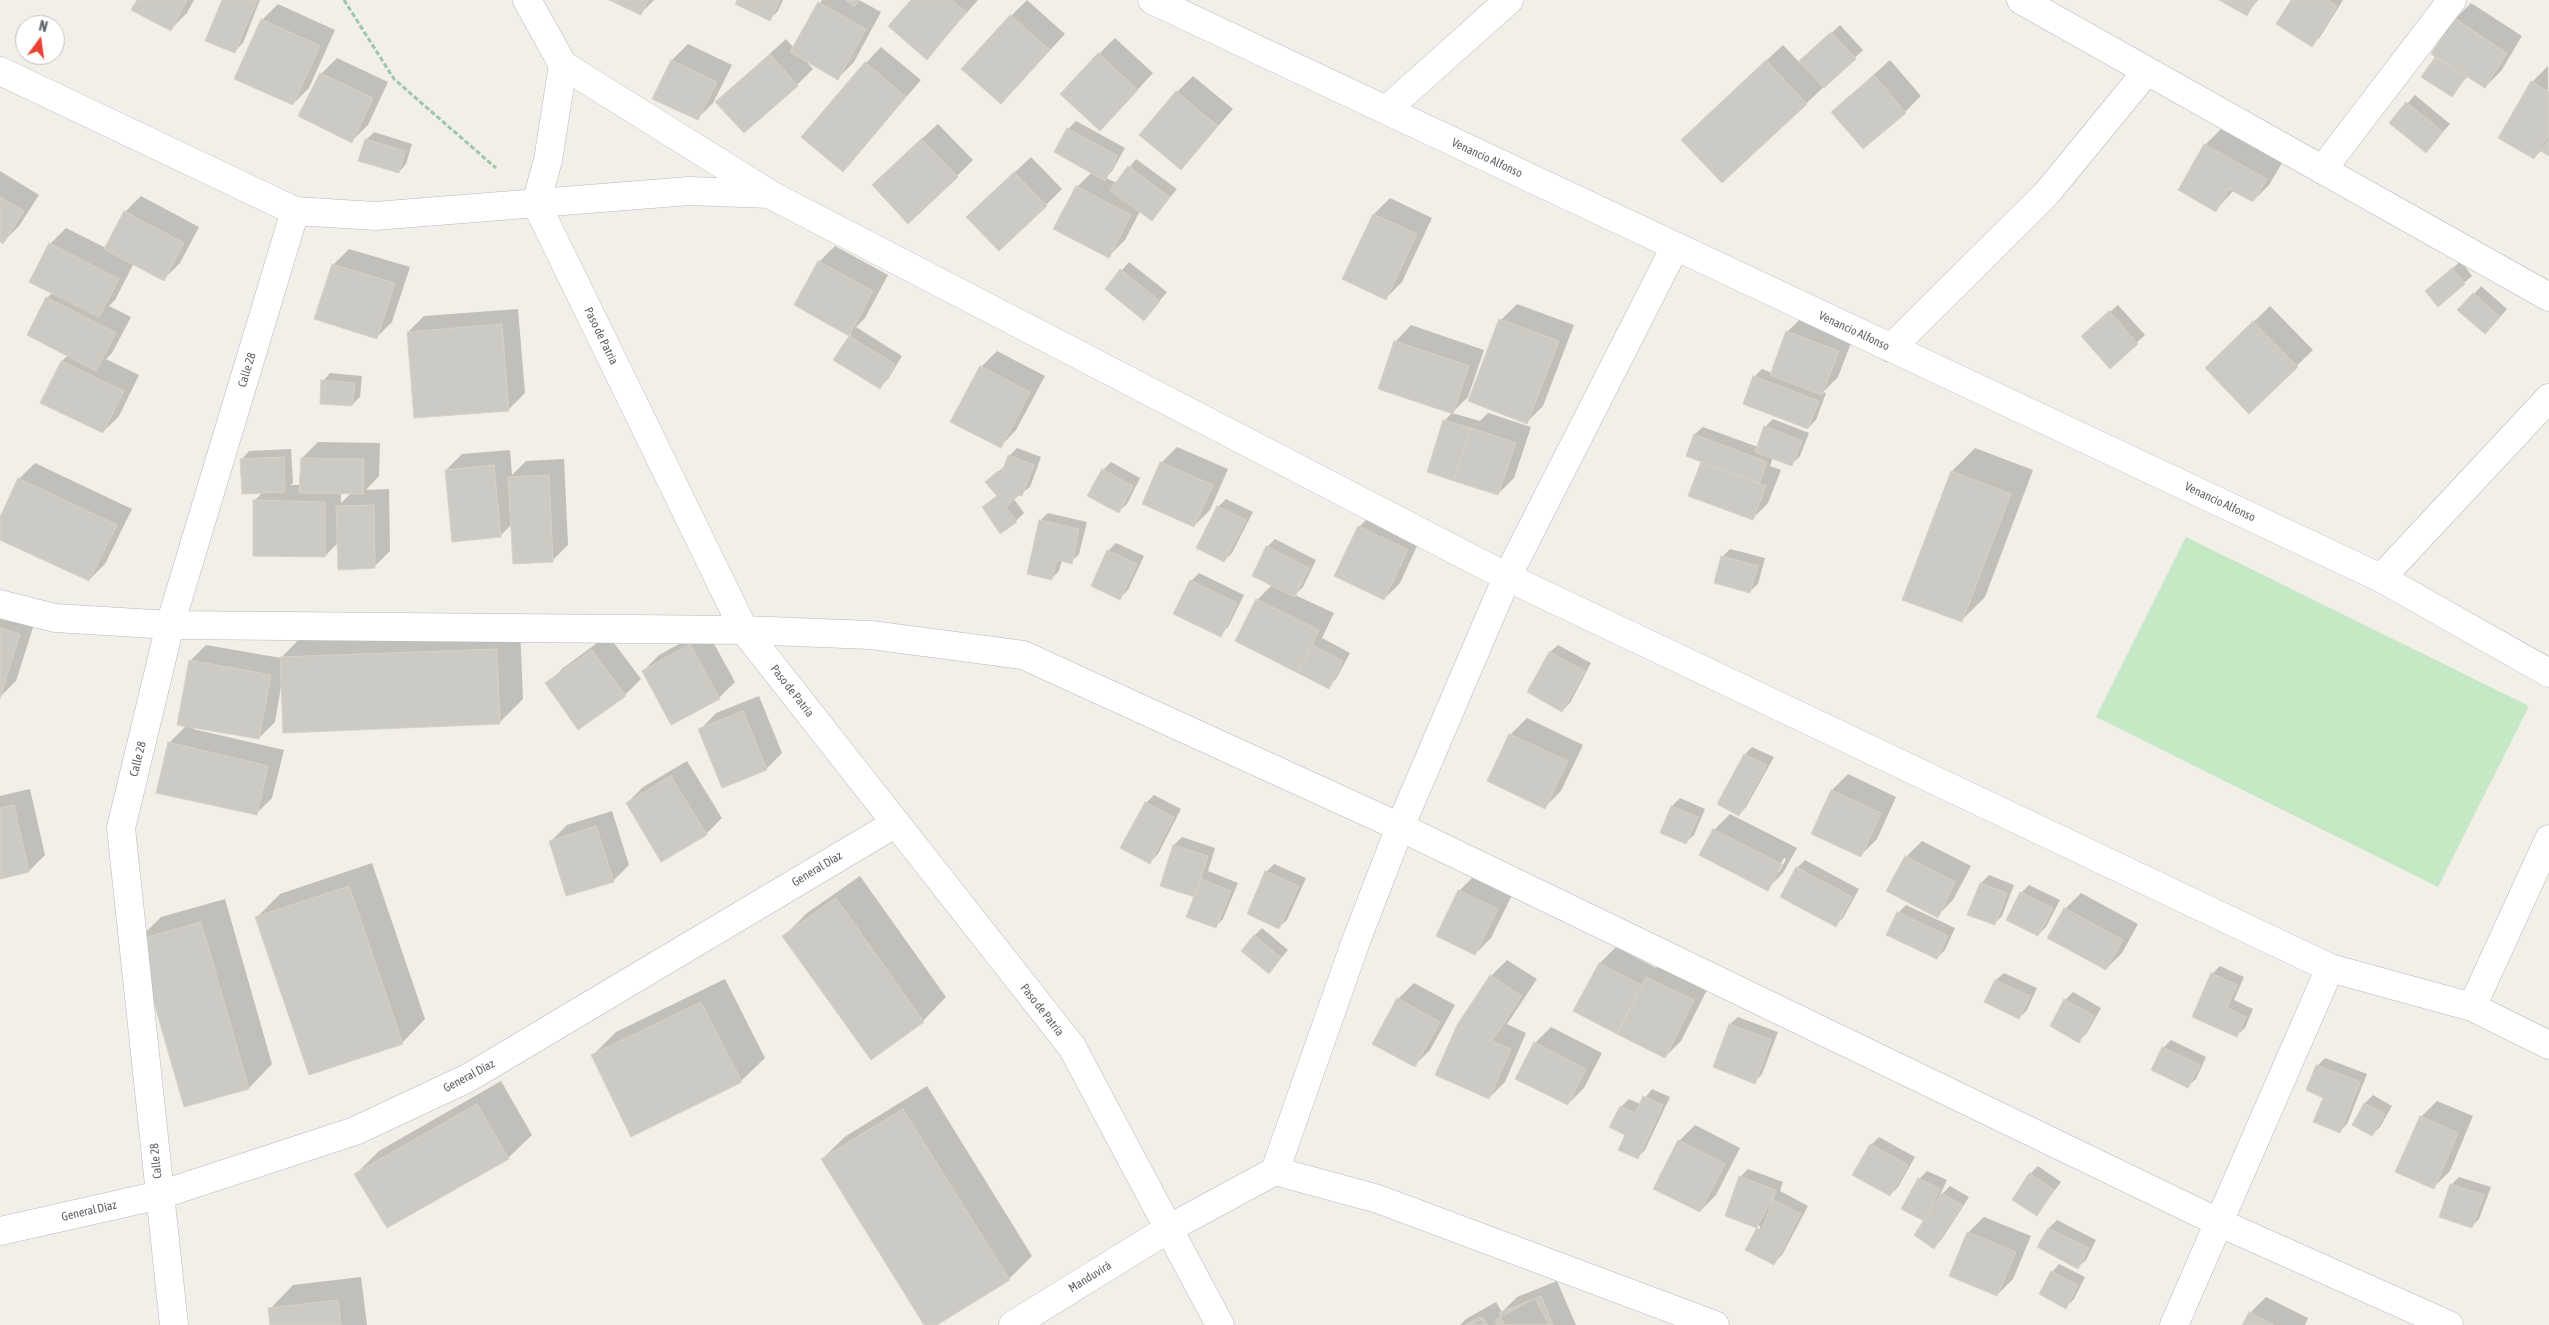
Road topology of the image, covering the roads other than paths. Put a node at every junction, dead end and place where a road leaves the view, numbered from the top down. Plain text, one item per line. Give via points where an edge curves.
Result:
1 (527, 0) edge
2 (1152, 0) edge
3 (1508, 0) edge
4 (2022, 0) edge
5 (2452, 0) edge
6 (562, 65) junction
7 (0, 71) edge
8 (2147, 71) junction
9 (1386, 110) junction
10 (2322, 170) junction
11 (769, 194) junction
12 (536, 203) junction
13 (295, 211) junction
14 (1675, 247) junction
15 (2549, 296) edge
16 (1891, 348) junction
17 (2549, 398) edge
18 (1507, 577) junction
19 (2381, 578) junction
20 (0, 604) edge
21 (170, 625) junction
22 (744, 630) junction
23 (2549, 673) edge
24 (896, 823) junction
25 (1400, 827) junction
26 (2549, 839) edge
27 (2330, 968) junction
28 (2472, 1007) junction
29 (2549, 1045) edge
30 (1275, 1171) junction
31 (160, 1195) junction
32 (2220, 1223) junction
33 (1168, 1229) junction
34 (0, 1231) edge
35 (174, 1325) edge
36 (1013, 1325) edge
37 (1220, 1325) edge
38 (1715, 1325) edge
39 (2174, 1325) edge
40 (2449, 1325) edge

1 - 6 street
2 - 9 street, Venancio Alfonso
3 - 9 street
4 - 8 street
5 - 10 street
6 - 11 street
6 - 12 street via 548,160
7 - 13 street
8 - 10 street
8 - 16 street via 2047,193
9 - 14 street, Venancio Alfonso
10 - 15 street
11 - 12 street via 689,191
11 - 18 street
12 - 13 street via 375,216
12 - 22 street, Paso de Patria
13 - 21 street, Calle 28
14 - 16 street, Venancio Alfonso
14 - 18 street
16 - 19 street, Venancio Alfonso
17 - 19 street
18 - 25 street
18 - 27 street
19 - 23 street, Venancio Alfonso
20 - 21 street via 55,618
21 - 22 street
21 - 31 street, Calle 28 via 121,828
22 - 24 street, Paso de Patria
22 - 25 street via 871,635 1023,655
24 - 31 street, General Díaz via 468,1078 355,1131
24 - 33 street, Paso de Patria via 1072,1047
25 - 30 street
25 - 32 street
26 - 28 street
27 - 28 street
27 - 32 street
28 - 29 street
30 - 33 street, Manduvirá
30 - 38 street via 1378,1199
31 - 34 street, General Díaz
31 - 35 street, Calle 28
32 - 39 street
32 - 40 street
33 - 36 street, Manduvirá
33 - 37 street, Paso de Patria

